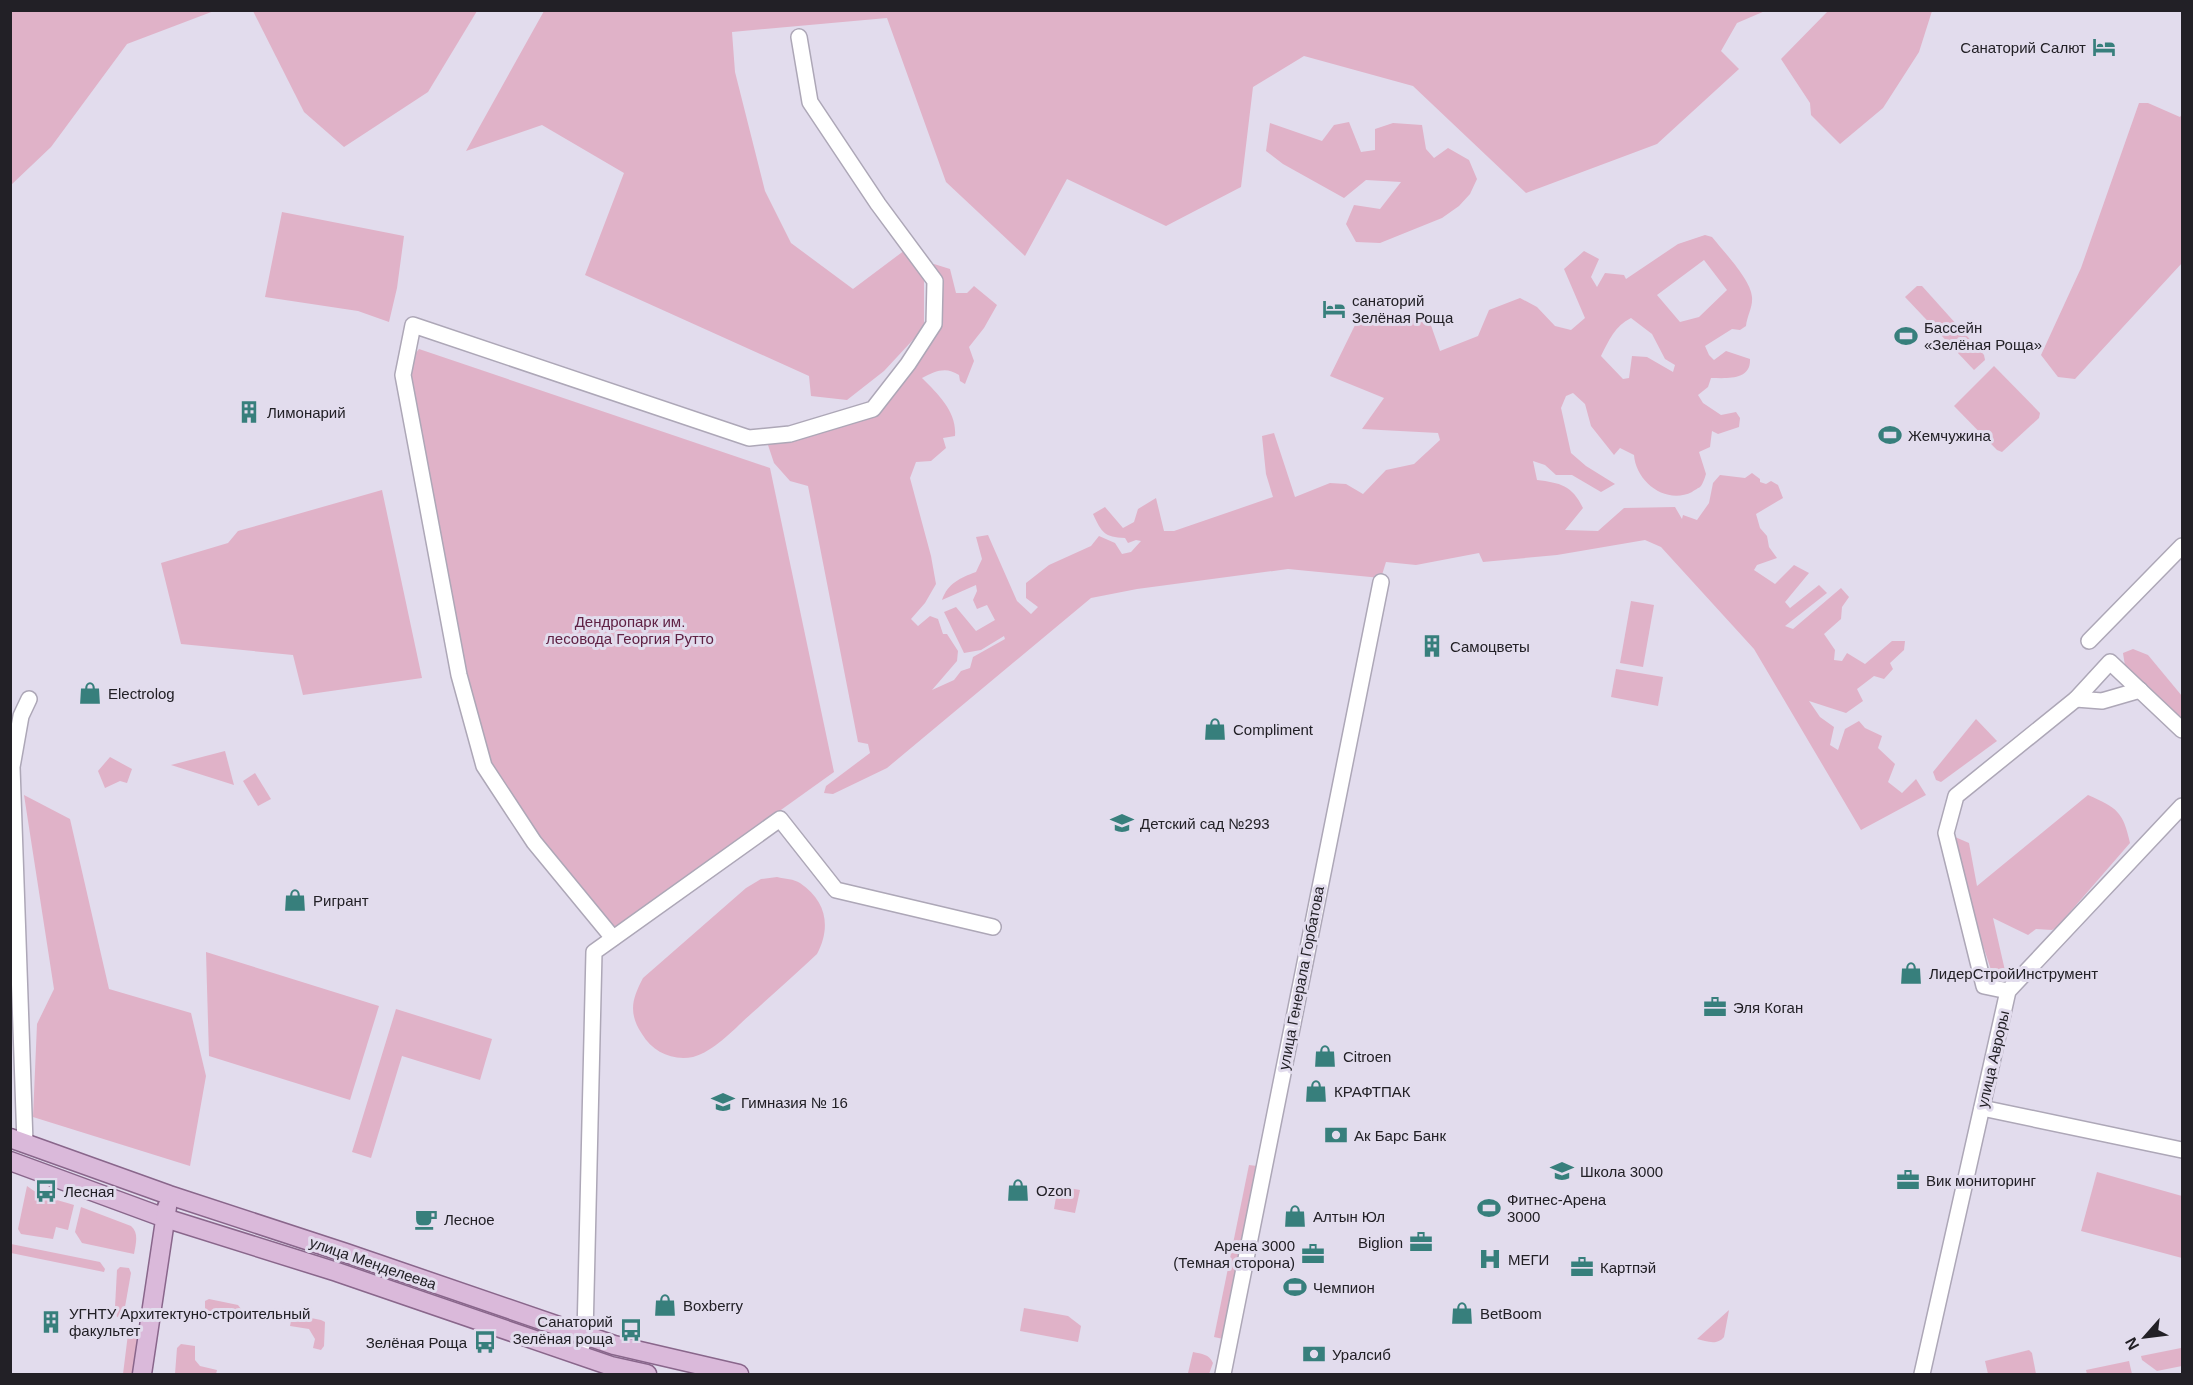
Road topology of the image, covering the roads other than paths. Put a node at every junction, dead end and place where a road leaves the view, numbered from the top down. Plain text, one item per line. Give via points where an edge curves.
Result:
1 (799, 37) dead end
2 (2182, 546) edge
3 (1381, 582) dead end
4 (2089, 641) dead end
5 (2140, 690) junction
6 (29, 699) dead end
7 (2076, 699) junction
8 (2182, 730) edge
9 (2182, 806) edge
10 (993, 927) dead end
11 (613, 938) junction
12 (2008, 991) junction
13 (1982, 1108) junction
14 (18, 1141) edge
15 (2182, 1150) edge
16 (10, 1161) edge
17 (169, 1195) junction
18 (165, 1218) junction
19 (585, 1335) junction
20 (579, 1355) junction
21 (142, 1374) edge
22 (647, 1374) edge
23 (739, 1374) edge
24 (1223, 1374) edge
25 (1922, 1374) edge

1 - 11 street via 810,102 935,280 934,324 873,409 790,434 749,438 413,325 407,349 405,387 459,675 484,766 534,842
2 - 4 street
3 - 24 street, улица Генерала Горбатова
5 - 7 street via 2102,701
5 - 7 street via 2110,662
5 - 8 street
6 - 14 street via 21,716 12,767
7 - 12 street via 1956,796 1946,833 1984,986
9 - 12 street, улица Авроры
10 - 11 street via 836,890 780,819
11 - 19 street via 594,952
12 - 13 street, улица Авроры
13 - 15 street
13 - 25 street, улица Авроры
14 - 17 main road, улица Менделеева
16 - 18 main road, улица Менделеева
17 - 18 main road
17 - 19 main road, улица Менделеева
18 - 20 main road, улица Менделеева
18 - 21 main road
19 - 20 street
19 - 23 main road, улица Менделеева
20 - 22 main road, улица Менделеева

